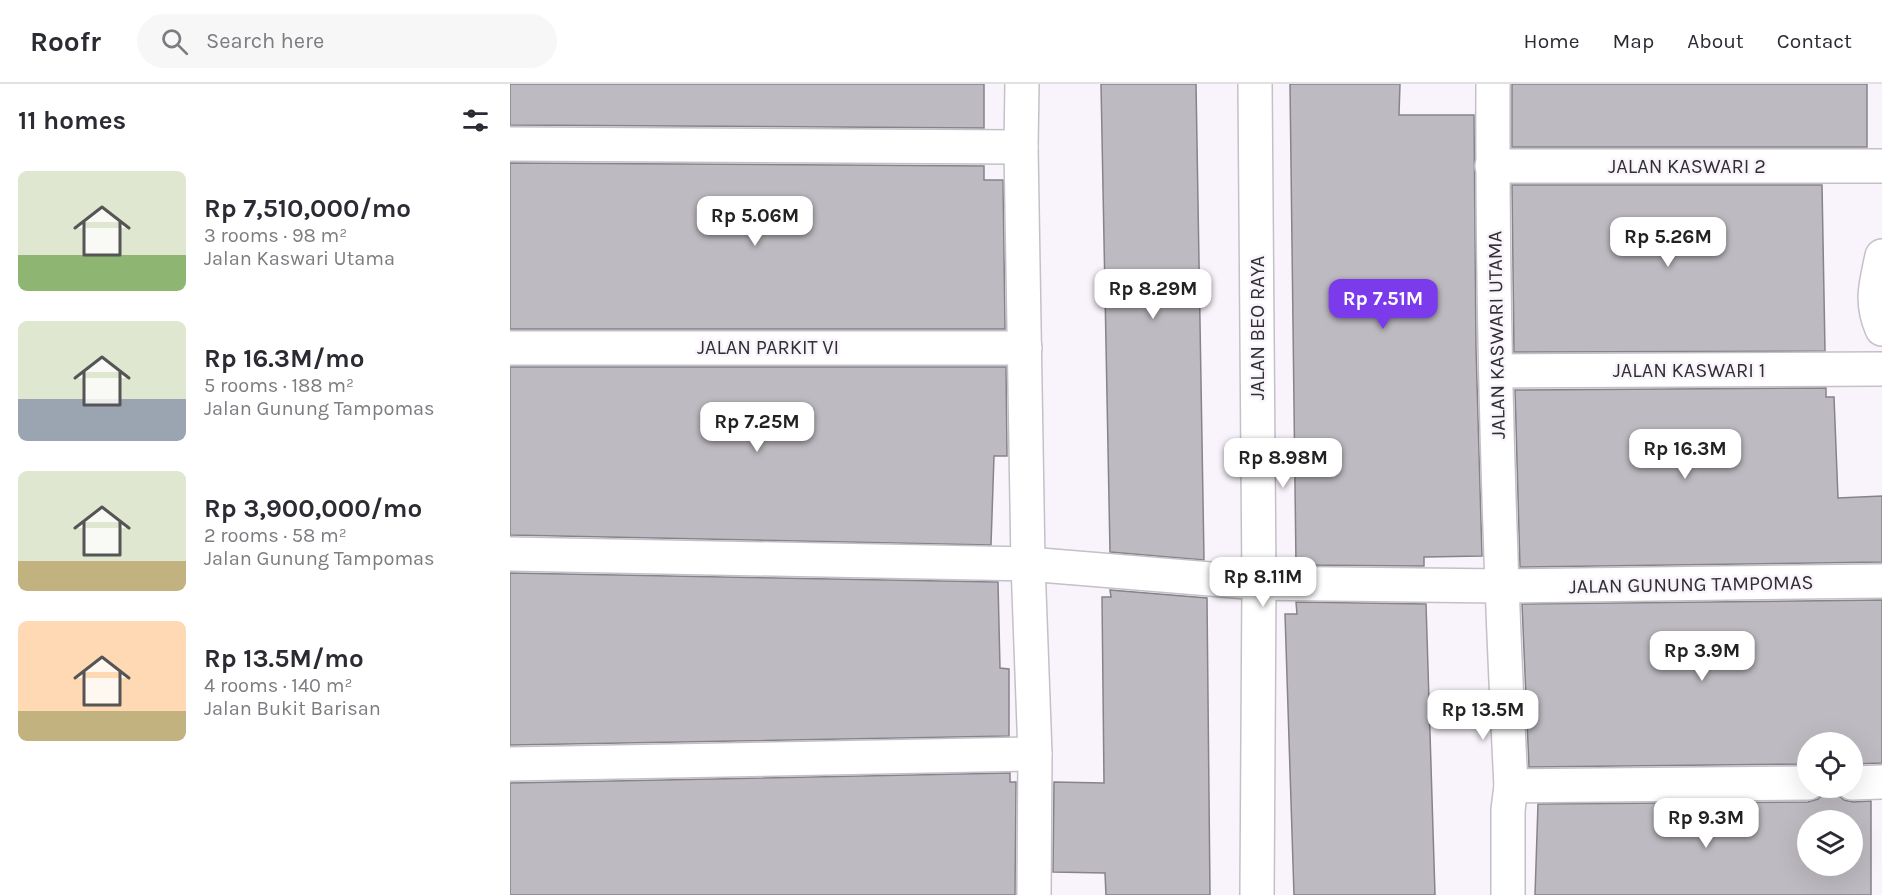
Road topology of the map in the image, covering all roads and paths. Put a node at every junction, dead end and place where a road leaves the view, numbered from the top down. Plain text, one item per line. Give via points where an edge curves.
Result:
1 (1022, 84) edge
2 (1255, 84) edge
3 (1493, 84) edge
4 (510, 144) edge
5 (1021, 147) junction
6 (1492, 166) junction
7 (1882, 166) edge
8 (1882, 256) edge
9 (1882, 329) edge
10 (510, 348) edge
11 (1025, 348) junction
12 (1882, 369) edge
13 (1496, 371) junction
14 (510, 554) edge
15 (1028, 564) junction
16 (1882, 581) edge
17 (1258, 583) junction
18 (1501, 586) junction
19 (1035, 754) junction
20 (510, 764) edge
21 (1882, 782) edge
22 (1797, 783) edge
23 (1863, 783) edge
24 (1511, 786) junction
25 (1034, 895) edge
26 (1257, 895) edge
27 (1508, 895) edge

1 - 5 street
2 - 17 street, JALAN BEO RAYA
3 - 6 street, JALAN KASWARI UTAMA
4 - 5 street
5 - 11 street
6 - 7 street, JALAN KASWARI 2
6 - 13 street, JALAN KASWARI UTAMA
8 - 9 street via 1874,295 1875,313
10 - 11 street, JALAN PARKIT VI
11 - 15 street
12 - 13 street, JALAN KASWARI 1
13 - 18 street, JALAN KASWARI UTAMA
14 - 15 street, JALAN GUNUNG TAMPOMAS
15 - 17 street, JALAN GUNUNG TAMPOMAS
15 - 19 street
16 - 18 street, JALAN GUNUNG TAMPOMAS
17 - 18 street, JALAN GUNUNG TAMPOMAS
17 - 26 street, JALAN BEO RAYA
18 - 24 street, JALAN KASWARI UTAMA
19 - 20 street
19 - 25 street
21 - 23 street
22 - 24 street
24 - 27 street, JALAN KASWARI UTAMA

